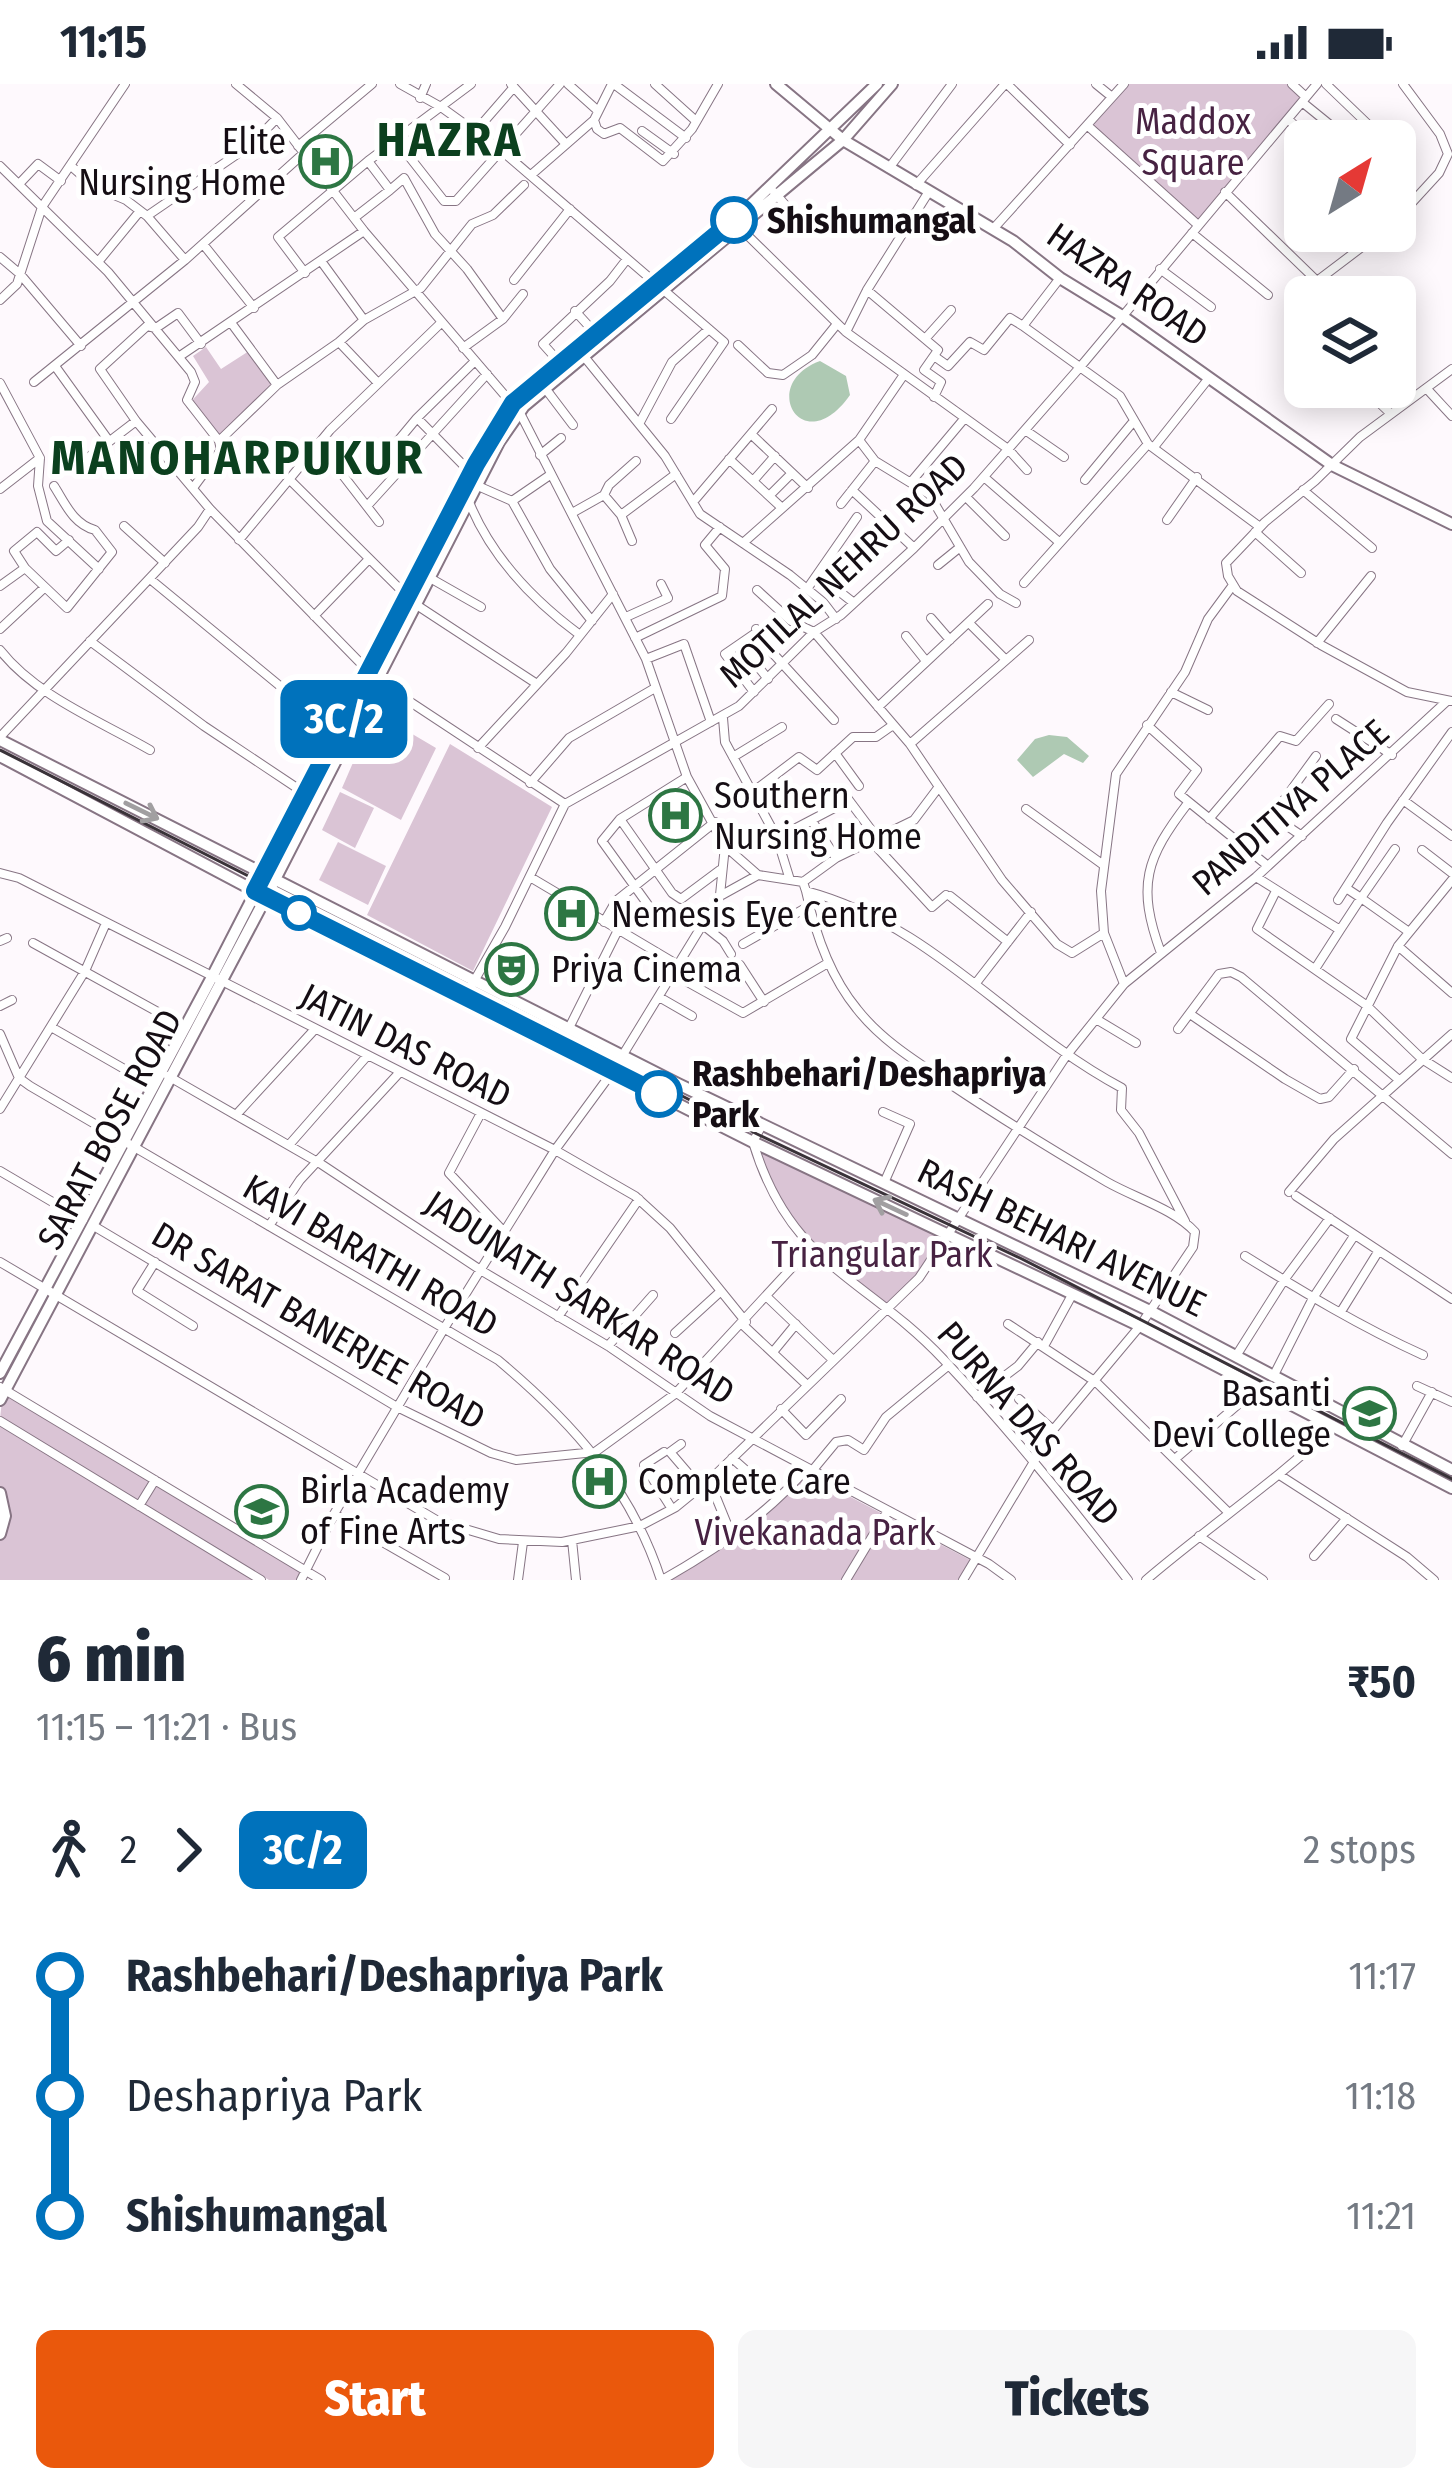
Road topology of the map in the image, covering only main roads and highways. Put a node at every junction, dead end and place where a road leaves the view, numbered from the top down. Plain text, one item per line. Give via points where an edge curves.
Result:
1 (776, 84) edge
2 (877, 84) edge
3 (892, 84) edge
4 (832, 130) junction
5 (843, 140) junction
6 (773, 192) junction
7 (662, 287) junction
8 (580, 352) junction
9 (517, 408) junction
10 (475, 480) junction
11 (1452, 524) edge
12 (412, 601) junction
13 (372, 676) junction
14 (0, 738) edge
15 (0, 756) edge
16 (103, 792) junction
17 (95, 808) junction
18 (270, 875) junction
19 (261, 894) junction
20 (217, 980) junction
21 (166, 1075) junction
22 (130, 1144) junction
23 (51, 1291) junction
24 (0, 1373) edge
25 (2, 1393) edge
26 (1452, 1470) edge
27 (1452, 1488) edge
28 (0, 1493) edge
29 (0, 1534) edge

1 - 4 main road, HAZRA ROAD
2 - 4 main road
3 - 5 main road
4 - 5 main road, HAZRA ROAD
4 - 6 main road
5 - 6 main road
5 - 11 main road, HAZRA ROAD via 994,228 1332,465
6 - 7 main road
7 - 8 main road
7 - 8 main road
8 - 9 main road
8 - 9 main road
9 - 10 main road
10 - 12 main road
10 - 12 main road
12 - 13 main road
13 - 18 main road
13 - 18 main road
14 - 16 main road, RASH BEHARI AVENUE
15 - 17 main road, RASH BEHARI AVENUE
16 - 17 main road
16 -> 18 main road, RASH BEHARI AVENUE
17 - 19 main road, RASH BEHARI AVENUE
18 - 19 main road
18 - 26 main road, RASH BEHARI AVENUE via 1150,1311
19 - 20 main road
27 -> 19 main road, RASH BEHARI AVENUE
20 - 21 main road, SARAT BOSE ROAD
20 - 21 main road
21 - 22 main road, SARAT BOSE ROAD
21 - 22 main road
22 - 23 main road, SARAT BOSE ROAD
23 - 24 main road
23 - 25 main road, SARAT BOSE ROAD
28 - 29 main road

